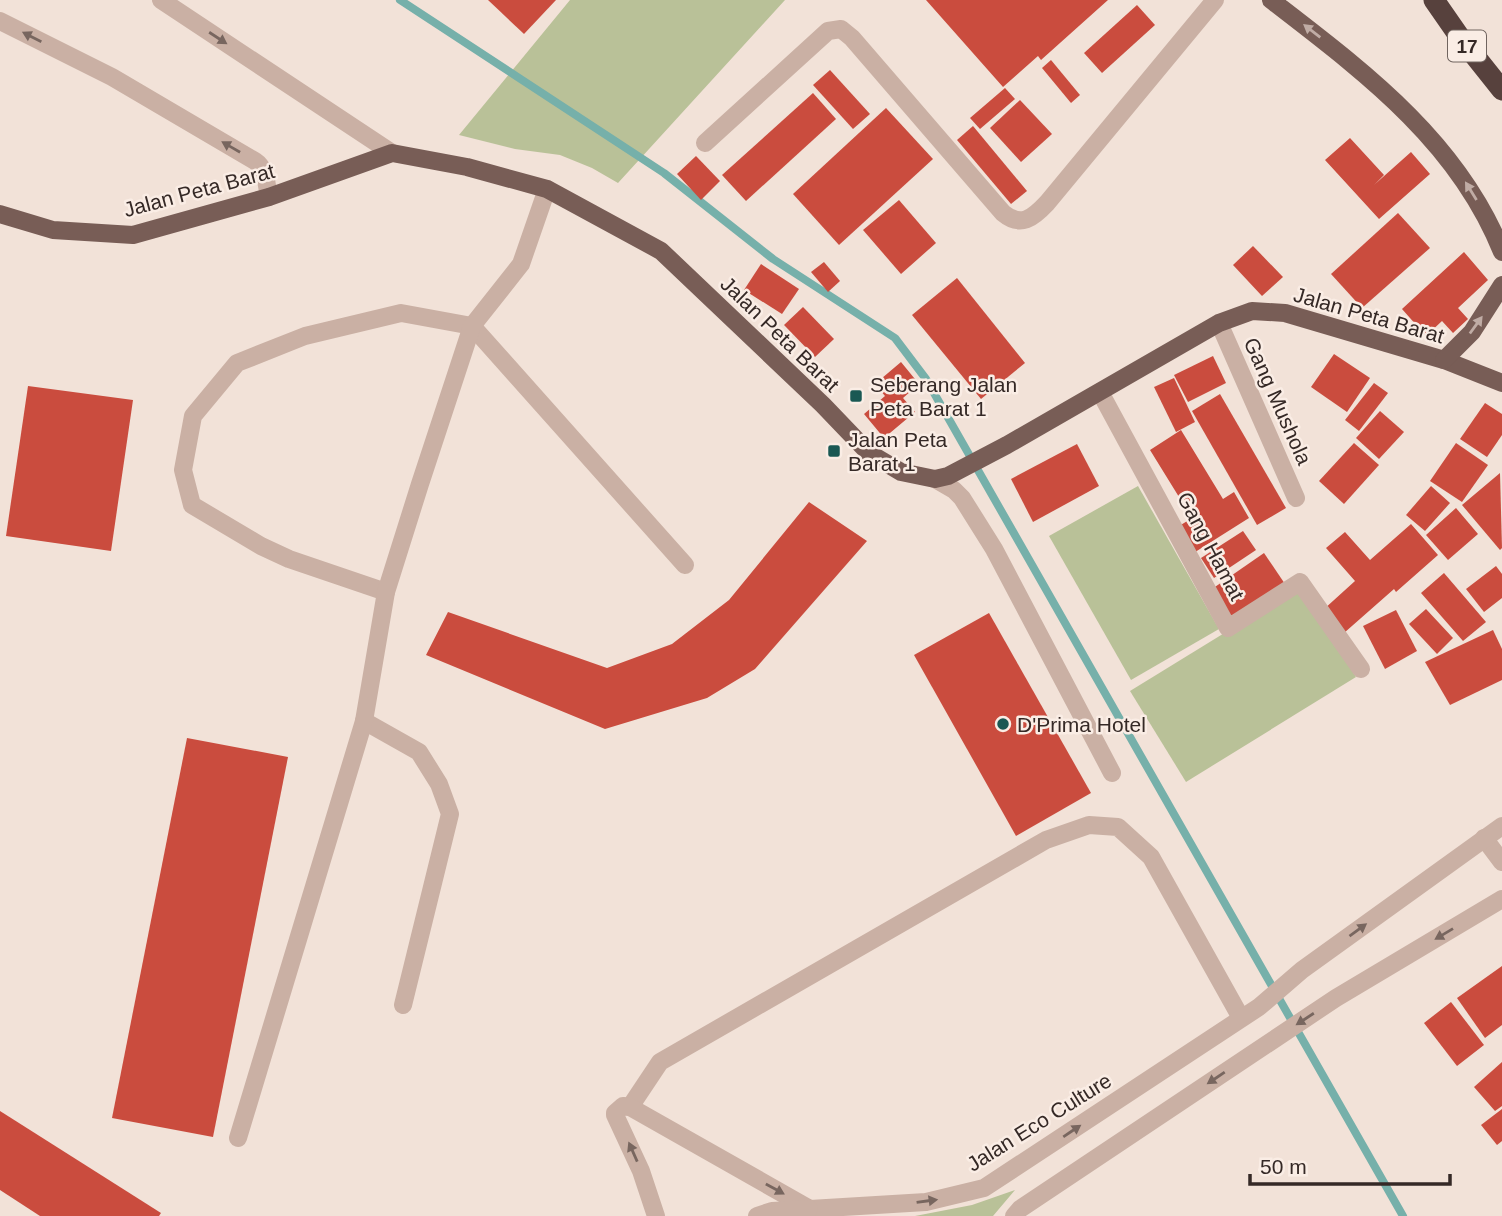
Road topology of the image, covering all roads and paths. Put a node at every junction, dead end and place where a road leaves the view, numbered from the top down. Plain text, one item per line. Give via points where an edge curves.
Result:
1 (161, 0) edge
2 (1215, 0) edge
3 (1271, 0) edge
4 (1434, 0) edge
5 (0, 21) edge
6 (1502, 90) edge
7 (705, 143) dead end
8 (392, 153) junction
9 (547, 189) junction
10 (269, 197) junction
11 (0, 214) edge
12 (1502, 252) edge
13 (1502, 285) edge
14 (1219, 323) junction
15 (472, 327) junction
16 (1444, 360) junction
17 (1502, 383) edge
18 (1100, 392) junction
19 (941, 478) junction
20 (1296, 498) dead end
21 (685, 565) dead end
22 (386, 592) junction
23 (1361, 669) dead end
24 (364, 721) junction
25 (1112, 773) dead end
26 (1502, 825) edge
27 (1484, 838) junction
28 (1502, 862) edge
29 (1502, 899) edge
30 (403, 1005) dead end
31 (1241, 1018) junction
32 (630, 1107) junction
33 (238, 1138) dead end
34 (810, 1209) junction
35 (656, 1216) edge
36 (757, 1216) edge
37 (838, 1216) edge
38 (1014, 1216) edge

1 -> 8 street
2 - 7 street via 1047,203 1035,216 1023,220 1012,220 1003,213 841,29 828,31
12 -> 3 main road via 1469,186 1429,134 1382,88
4 - 6 highway, 17
10 -> 5 street via 264,171 255,161 112,77
8 - 9 main road, Jalan Peta Barat
8 - 10 main road, Jalan Peta Barat
9 - 15 street via 521,264
9 - 19 main road, Jalan Peta Barat via 661,251 869,453 901,472
10 - 11 main road, Jalan Peta Barat via 133,235 52,230
16 -> 13 main road via 1472,332
14 - 16 main road, Jalan Peta Barat via 1252,311 1285,313
14 - 18 main road, Jalan Peta Barat
14 - 20 street, Gang Mushola
15 - 21 street
15 - 22 street
15 - 22 street via 401,313 305,336 237,363 192,416 183,470 192,505 289,559
16 - 17 main road, Jalan Peta Barat
18 - 19 main road, Jalan Peta Barat
18 - 23 street, Gang Hamat via 1228,628 1300,582
19 - 25 street via 962,498 994,549
22 - 24 street
24 - 30 street via 419,752 439,784 450,814
24 - 33 street
26 - 27 street, Jalan Eco Culture
27 - 28 street
31 -> 27 street, Jalan Eco Culture
29 -> 38 street via 1336,998
31 - 32 street via 1151,857 1118,827 1089,825 1046,840 660,1062
34 -> 31 street, Jalan Eco Culture via 926,1202 984,1188
32 -> 34 street
35 -> 32 street via 615,1115 623,1106
34 - 36 street, Jalan Eco Culture
34 - 37 street

